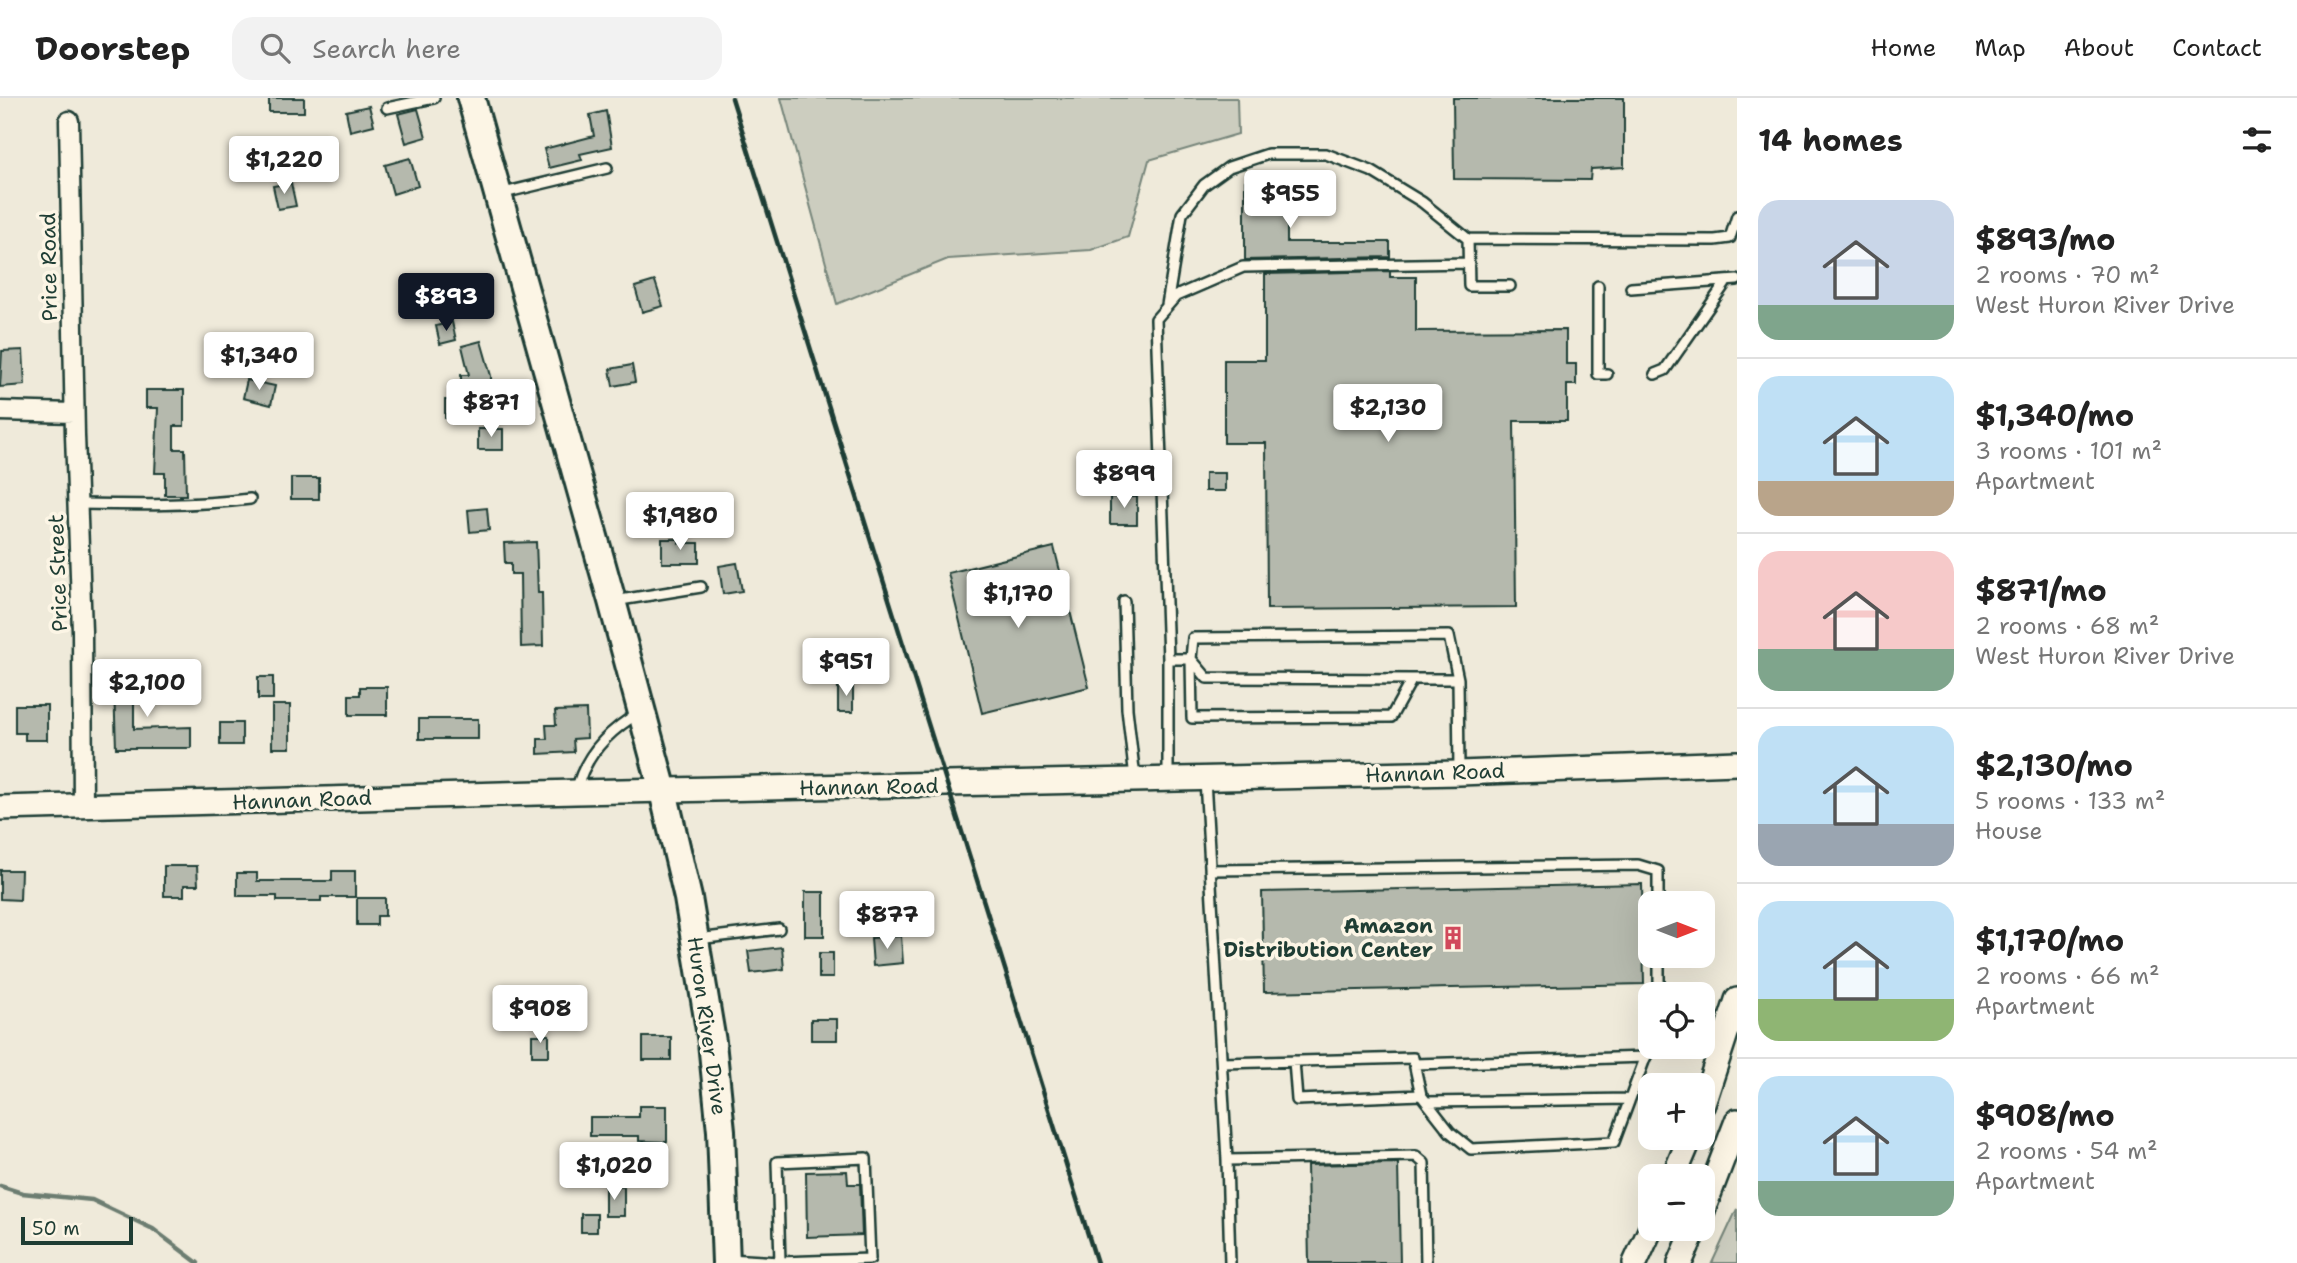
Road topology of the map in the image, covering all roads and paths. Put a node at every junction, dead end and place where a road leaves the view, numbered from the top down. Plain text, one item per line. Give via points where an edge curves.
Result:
1 (434, 98) edge
2 (471, 98) edge
3 (387, 108) dead end
4 (69, 121) dead end
5 (607, 168) dead end
6 (498, 195) junction
7 (1737, 216) edge
8 (1468, 239) junction
9 (1469, 263) junction
10 (1732, 281) edge
11 (1510, 286) dead end
12 (1598, 286) dead end
13 (1631, 288) dead end
14 (1167, 307) junction
15 (1607, 374) dead end
16 (1655, 374) dead end
17 (0, 411) edge
18 (74, 413) junction
19 (250, 499) dead end
20 (78, 504) junction
21 (701, 587) dead end
22 (612, 601) junction
23 (1124, 601) dead end
24 (1168, 659) junction
25 (1191, 659) junction
26 (1458, 678) junction
27 (1412, 679) junction
28 (641, 712) junction
29 (1737, 764) edge
30 (1459, 773) junction
31 (1168, 779) junction
32 (1204, 779) junction
33 (1135, 780) junction
34 (663, 791) junction
35 (576, 792) junction
36 (83, 806) junction
37 (0, 808) edge
38 (1210, 870) junction
39 (1658, 891) edge
40 (779, 929) dead end
41 (696, 940) junction
42 (1737, 1000) edge
43 (1638, 1057) edge
44 (1645, 1059) edge
45 (1294, 1061) junction
46 (1222, 1063) junction
47 (1414, 1064) junction
48 (1713, 1073) edge
49 (1424, 1098) junction
50 (1630, 1099) junction
51 (1737, 1121) edge
52 (1227, 1160) junction
53 (1715, 1179) edge
54 (1645, 1241) edge
55 (1689, 1241) edge
56 (726, 1261) edge
57 (780, 1262) edge
58 (1230, 1263) edge
59 (1426, 1263) edge
60 (1635, 1263) edge
61 (1680, 1263) edge

1 - 3 lane
2 - 6 main road, Huron River Drive
4 - 18 street, Price Road
5 - 6 lane
6 - 22 main road, Huron River Drive
7 - 8 lane via 1730,238 1715,240
8 - 9 lane
8 - 14 lane via 1422,202 1371,171 1326,154 1268,154 1229,167 1204,185 1182,214
9 - 11 lane via 1469,286
9 - 14 lane via 1243,267 1177,296
10 - 13 lane
10 - 16 lane via 1665,370
12 - 15 lane via 1598,374
14 - 24 lane via 1156,319
17 - 18 street
18 - 20 street, Price Street
19 - 20 lane
20 - 36 street, Price Street
21 - 22 lane
22 - 28 main road, Huron River Drive
23 - 33 lane via 1127,709
24 - 25 lane
24 - 31 lane
25 - 26 lane via 1194,639 1449,636
25 - 27 lane via 1207,678
25 - 27 lane via 1192,718 1391,717
26 - 27 lane
26 - 30 lane
28 - 34 main road, Huron River Drive
28 - 35 lane via 610,732 580,776
29 - 30 street, Hannan Road
30 - 32 street, Hannan Road
31 - 32 street, Hannan Road
31 - 33 street, Hannan Road
32 - 38 lane
33 - 34 street, Hannan Road
34 - 35 street, Hannan Road
34 - 41 main road, Huron River Drive
35 - 36 street, Hannan Road
36 - 37 street, Hannan Road
38 - 39 lane via 1638,865 1658,871
38 - 46 lane
40 - 41 lane
41 - 56 main road, Huron River Drive via 720,1131
42 - 48 street
43 - 47 lane
44 - 50 lane
45 - 46 lane
45 - 47 lane via 1413,1058
45 - 49 lane via 1297,1100
46 - 52 lane
47 - 49 lane
49 - 50 lane
49 - 50 lane via 1450,1132 1471,1149 1614,1142
51 - 53 street
52 - 58 lane
52 - 59 lane via 1416,1156 1424,1163
54 - 60 street
55 - 61 street
56 - 57 lane
57 - 57 lane via 870,1259 866,1158 778,1162

